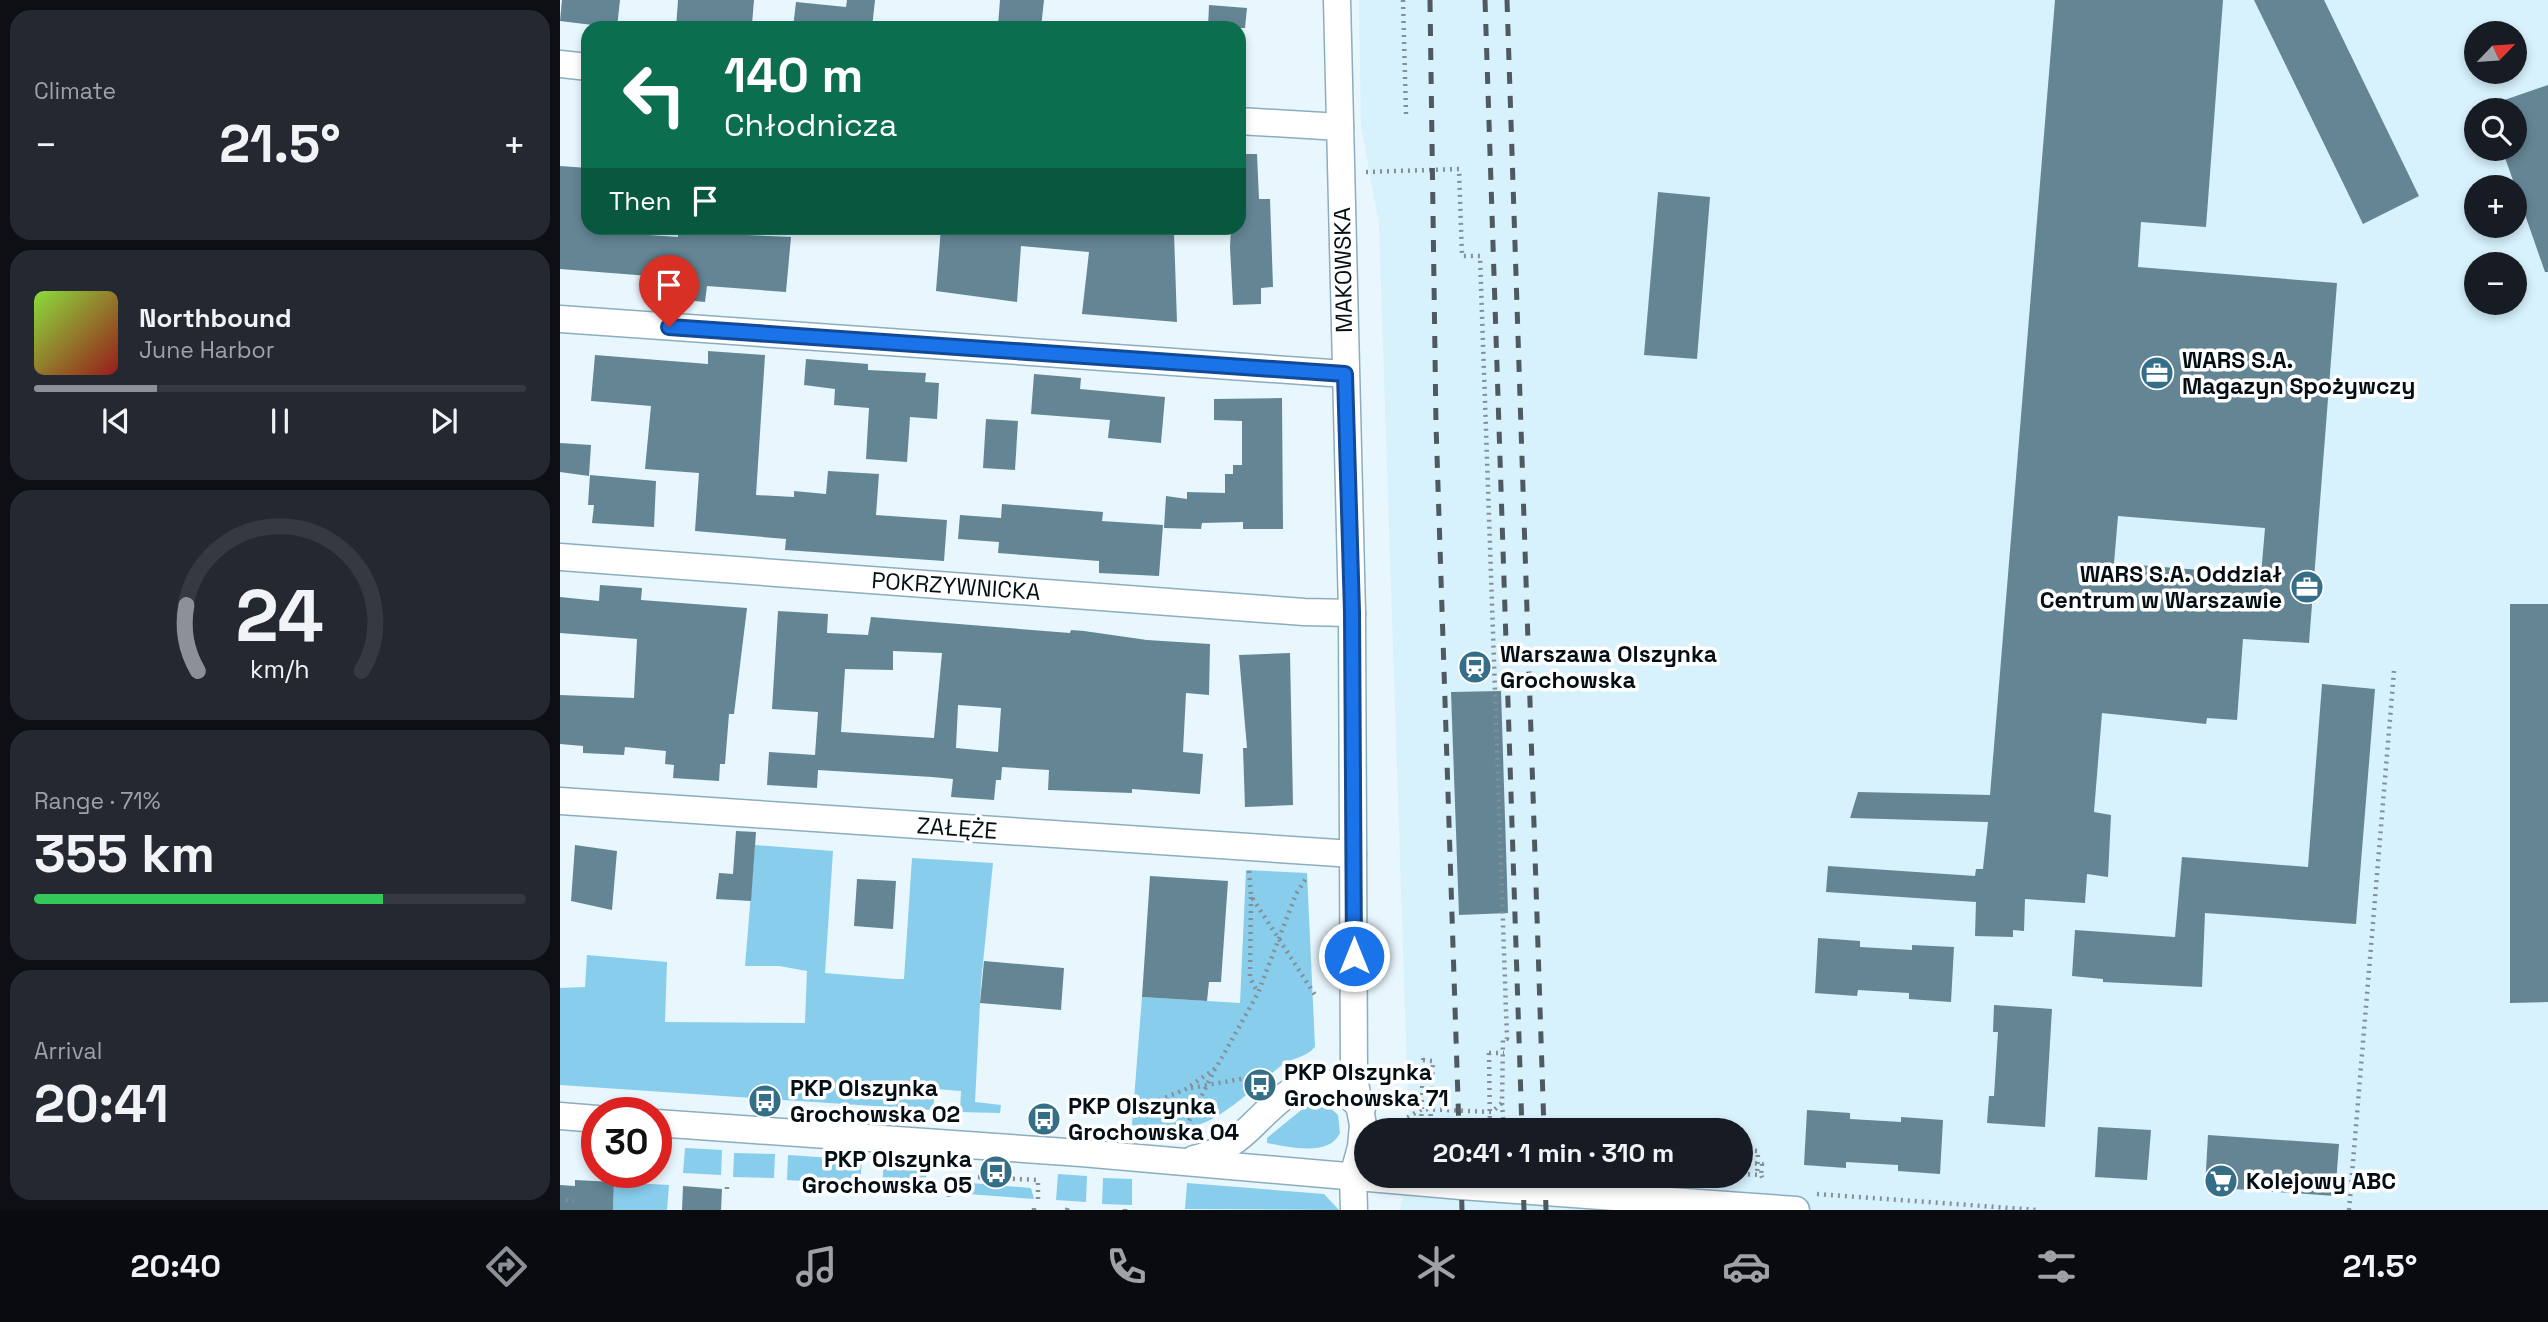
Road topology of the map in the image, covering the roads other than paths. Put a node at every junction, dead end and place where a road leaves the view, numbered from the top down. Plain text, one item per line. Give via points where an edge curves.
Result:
1 (1337, 0) edge
2 (560, 64) edge
3 (581, 66) edge
4 (1246, 121) edge
5 (1340, 127) junction
6 (560, 319) edge
7 (1345, 374) junction
8 (560, 557) edge
9 (1352, 612) junction
10 (560, 801) edge
11 (1353, 854) junction
12 (1362, 1108) junction
13 (560, 1116) edge
14 (581, 1118) edge
15 (672, 1124) edge
16 (1181, 1161) junction
17 (1353, 1176) junction
18 (1802, 1202) edge
19 (1354, 1210) edge

1 - 5 street, MAKOWSKA
2 - 3 street
4 - 5 street
5 - 7 street, MAKOWSKA
6 - 7 street
7 - 9 street, MAKOWSKA
8 - 9 street, POKRZYWNICKA
9 - 11 street, MAKOWSKA
10 - 11 street, ZAŁĘŻE
11 - 12 street, MAKOWSKA via 1354,1077
12 - 16 street via 1330,1083 1310,1084 1275,1104 1222,1149
12 - 17 street, MAKOWSKA via 1361,1147
13 - 14 street
15 - 16 street
16 - 17 street
17 - 18 street
17 - 19 street, MAKOWSKA

